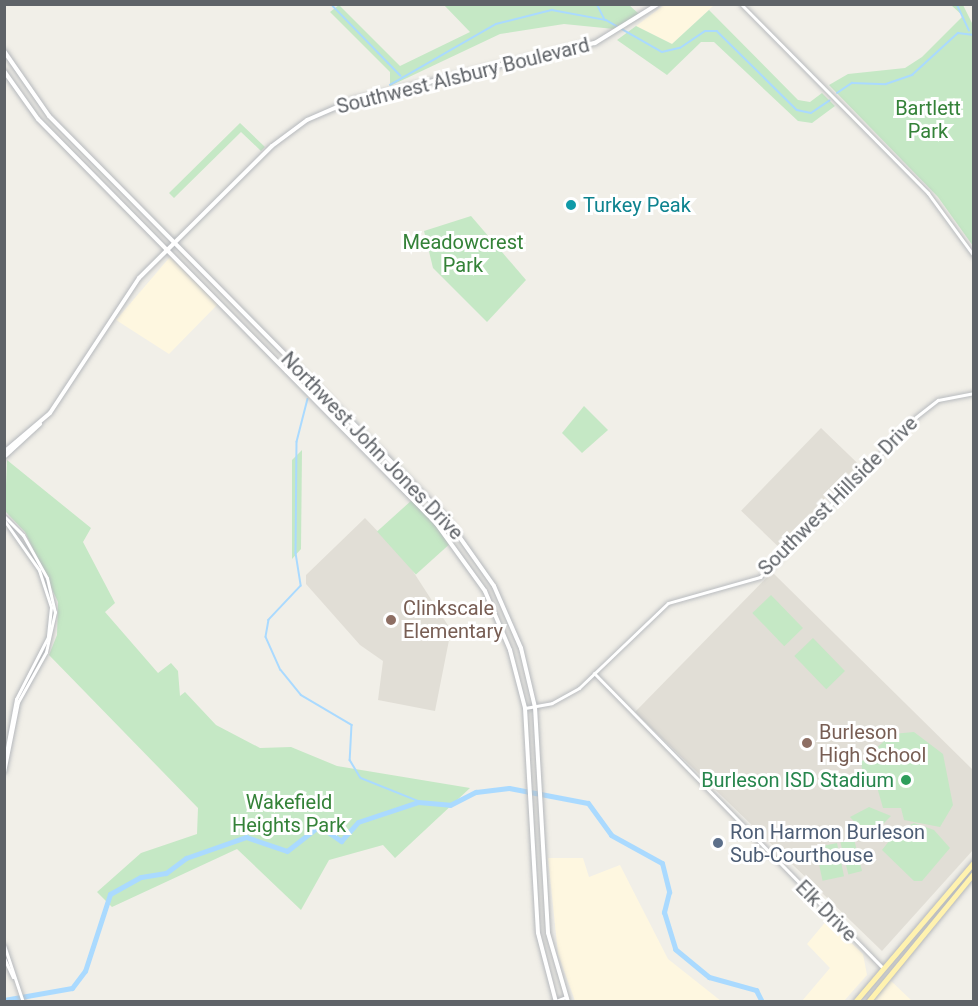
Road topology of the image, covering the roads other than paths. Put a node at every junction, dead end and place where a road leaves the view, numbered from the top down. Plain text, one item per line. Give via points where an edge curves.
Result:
1 (658, 4) edge
2 (741, 4) edge
3 (4, 51) edge
4 (4, 71) edge
5 (77, 145) junction
6 (70, 152) junction
7 (174, 243) junction
8 (167, 250) junction
9 (974, 256) edge
10 (974, 393) edge
11 (40, 424) junction
12 (4, 452) edge
13 (4, 457) edge
14 (4, 516) edge
15 (4, 520) edge
16 (34, 671) junction
17 (594, 673) junction
18 (535, 707) junction
19 (525, 708) junction
20 (5, 766) edge
21 (4, 772) edge
22 (974, 862) edge
23 (974, 873) edge
24 (534, 877) junction
25 (544, 877) junction
26 (4, 945) edge
27 (4, 958) edge
28 (883, 968) junction
29 (14, 979) junction
30 (567, 999) edge
31 (555, 1001) edge
32 (23, 1002) edge
33 (855, 1002) edge
34 (868, 1002) edge

1 - 7 main road, Southwest Alsbury Boulevard via 620,32 576,49 353,100 321,112 281,138
2 - 9 street via 928,193
3 - 5 main road, Northwest John Jones Drive via 36,100
4 - 6 main road, Northwest John Jones Drive
5 - 6 main road
5 - 7 main road, Northwest John Jones Drive
6 - 8 main road, Northwest John Jones Drive
7 - 8 main road, Southwest Alsbury Boulevard
7 - 18 main road, Northwest John Jones Drive via 457,531 510,620
8 - 11 main road, Southwest Alsbury Boulevard via 131,287
8 - 19 main road, Northwest John Jones Drive via 449,537 500,623
10 - 17 street, Southwest Hillside Drive via 938,400 916,417 760,577 668,603
11 - 12 main road, Southwest Alsbury Boulevard
11 - 13 main road, Southwest Alsbury Boulevard
14 - 16 street via 23,535 54,600 52,634
15 - 16 street via 21,538 49,596 50,627
16 - 20 street via 16,699
17 - 18 street, Southwest Hillside Drive via 567,696
17 - 28 street, Elk Drive
18 - 19 street, Southwest Hillside Drive
18 - 25 main road, Northwest John Jones Drive
19 - 24 main road, Northwest John Jones Drive
20 - 21 street
22 - 28 main road
23 - 34 main road
24 - 25 main road
24 - 31 main road, Northwest John Jones Drive via 539,942
25 - 30 main road, Northwest John Jones Drive via 548,933
26 - 29 street
27 - 29 street
28 - 33 main road
29 - 32 street
30 - 31 street

